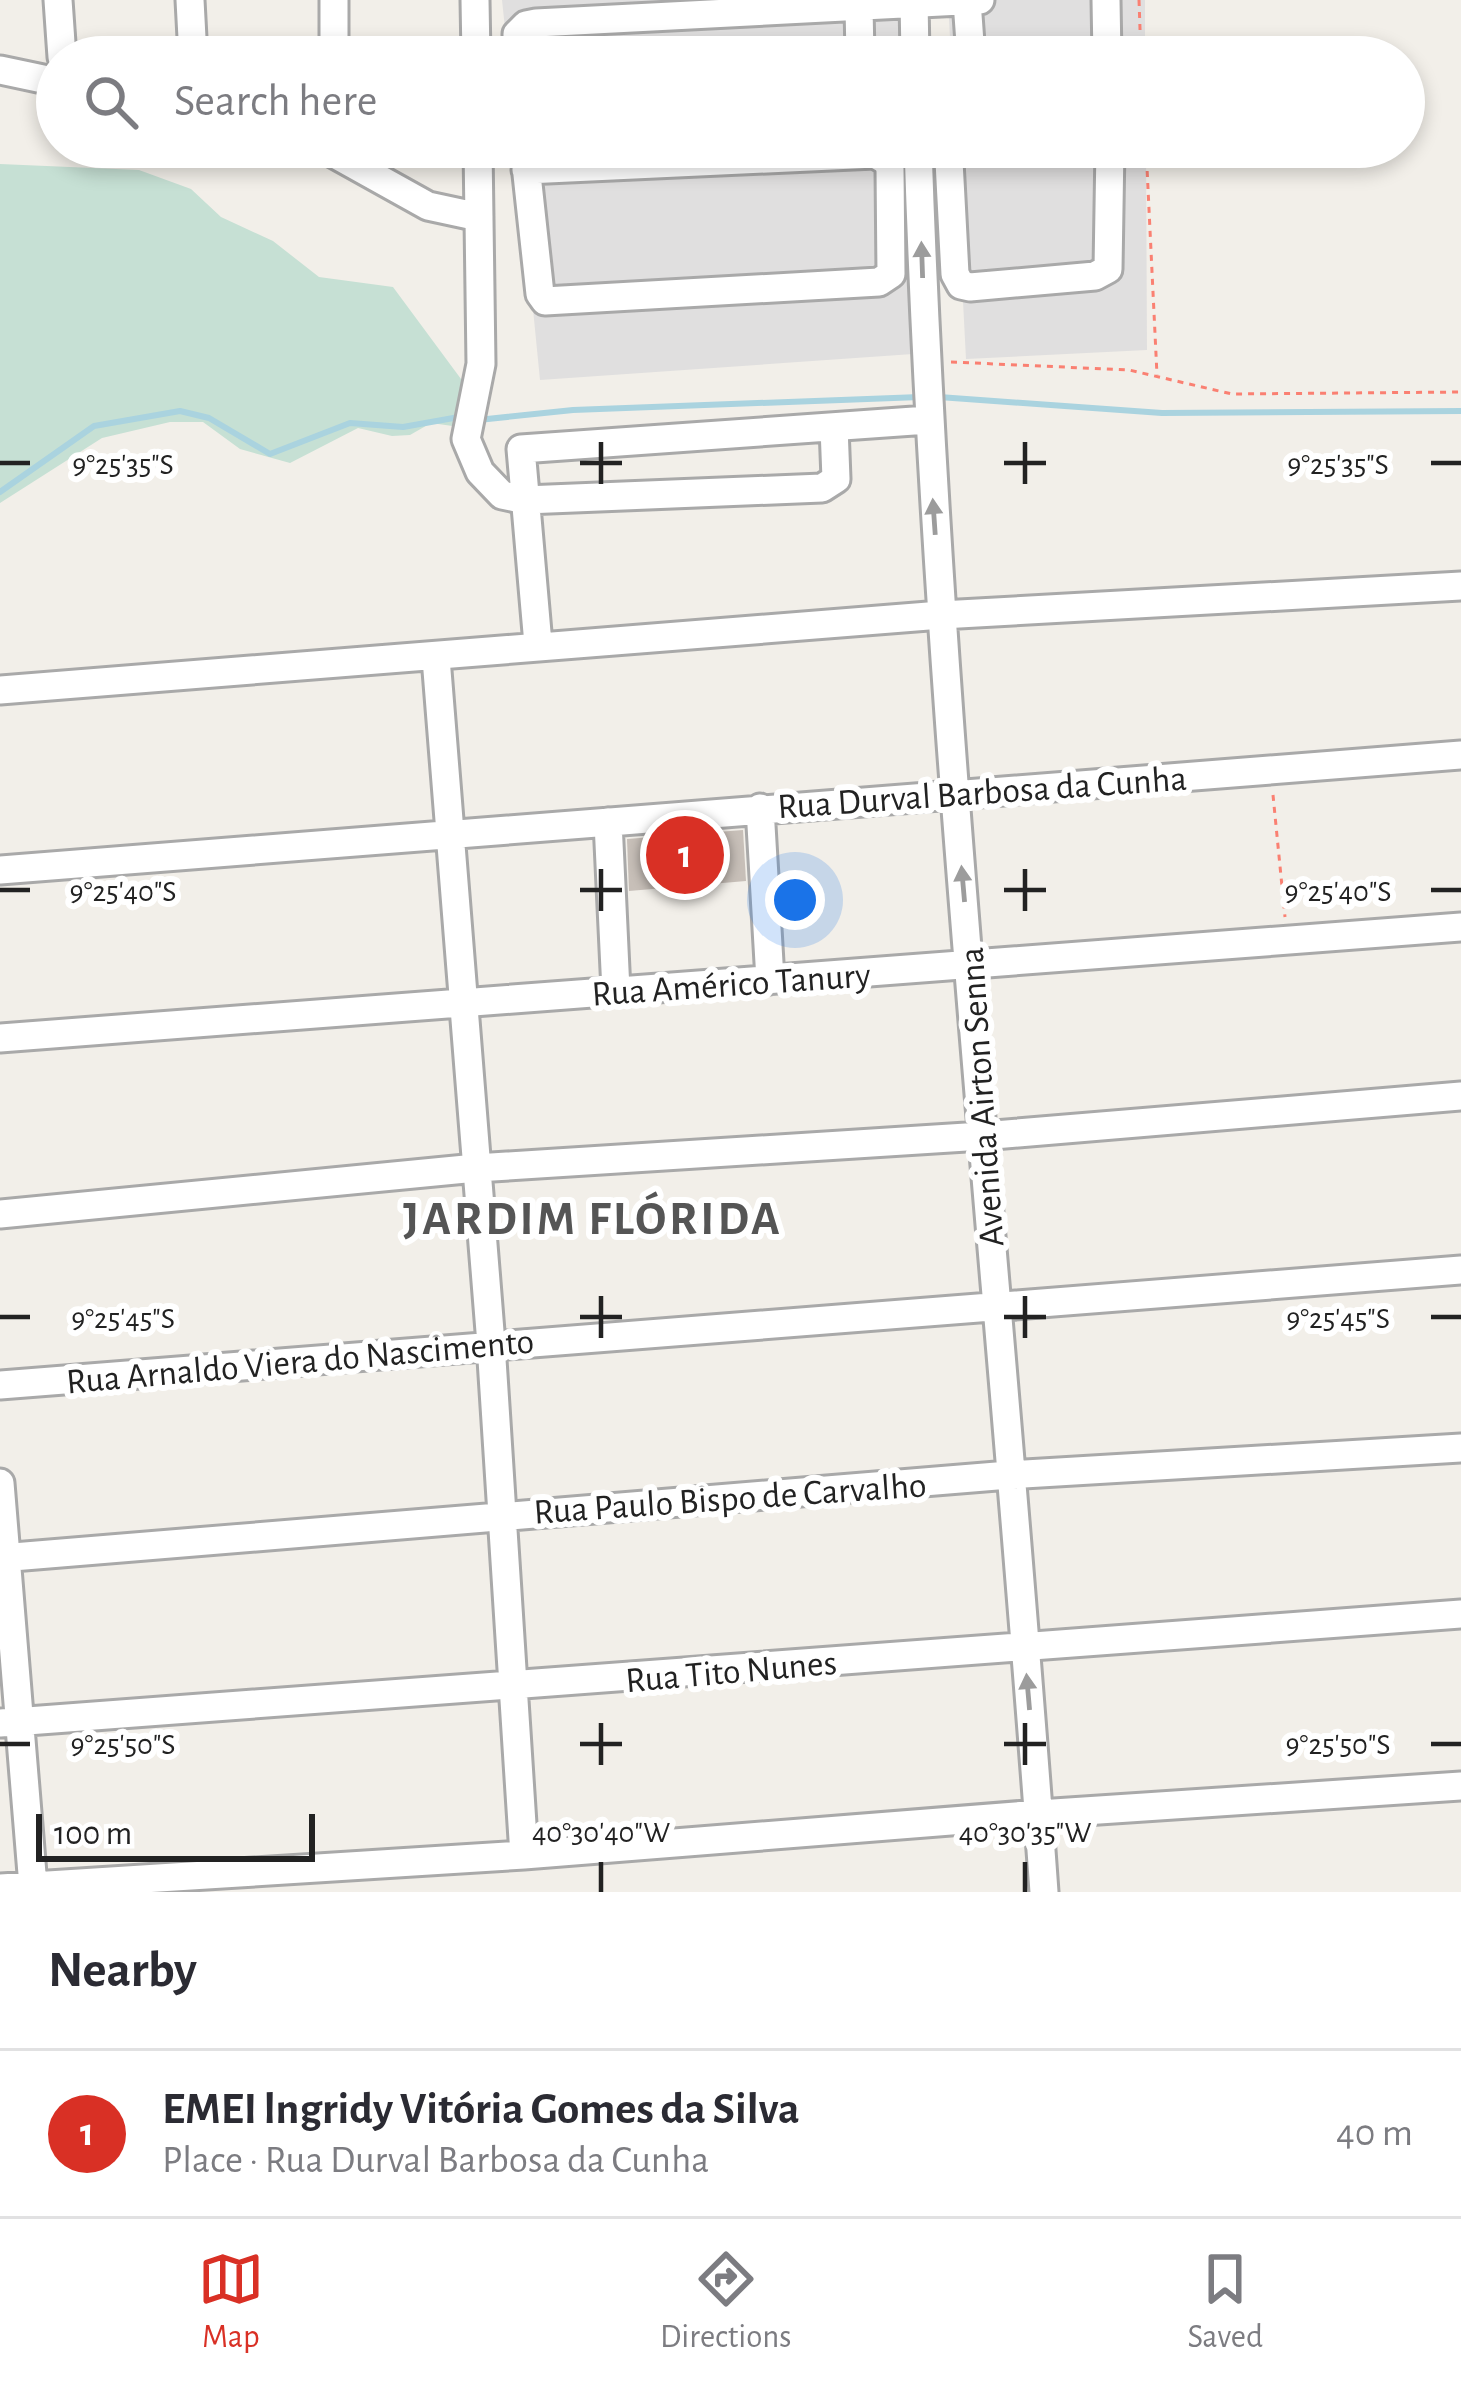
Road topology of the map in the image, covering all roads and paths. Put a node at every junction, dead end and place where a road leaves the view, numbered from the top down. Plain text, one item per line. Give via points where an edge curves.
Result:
1 (58, 0) edge
2 (190, 0) edge
3 (334, 0) edge
4 (475, 0) edge
5 (980, 0) edge
6 (1106, 0) edge
7 (1138, 0) edge
8 (967, 1) edge
9 (914, 2) edge
10 (859, 6) junction
11 (61, 36) edge
12 (192, 36) edge
13 (334, 36) edge
14 (476, 36) edge
15 (517, 36) edge
16 (860, 36) edge
17 (915, 36) edge
18 (969, 36) edge
19 (1107, 36) edge
20 (1140, 36) edge
21 (0, 70) edge
22 (36, 78) edge
23 (360, 168) edge
24 (478, 168) edge
25 (526, 168) edge
26 (889, 168) edge
27 (919, 168) edge
28 (949, 168) edge
29 (1110, 168) edge
30 (1147, 168) edge
31 (479, 217) junction
32 (925, 367) junction
33 (1157, 377) junction
34 (1461, 392) edge
35 (928, 416) junction
36 (834, 427) junction
37 (526, 500) junction
38 (1461, 586) edge
39 (941, 614) junction
40 (538, 644) junction
41 (436, 658) junction
42 (0, 690) edge
43 (1461, 754) edge
44 (1270, 770) junction
45 (955, 794) junction
46 (760, 808) junction
47 (608, 822) junction
48 (452, 834) junction
49 (0, 869) edge
50 (1461, 927) edge
51 (1288, 940) junction
52 (970, 964) junction
53 (770, 980) junction
54 (616, 992) junction
55 (465, 1003) junction
56 (0, 1038) edge
57 (1461, 1096) edge
58 (982, 1136) junction
59 (476, 1168) junction
60 (0, 1214) edge
61 (1461, 1270) edge
62 (996, 1305) junction
63 (491, 1344) junction
64 (0, 1385) edge
65 (1461, 1448) edge
66 (1009, 1475) junction
67 (0, 1483) edge
68 (502, 1514) junction
69 (3, 1557) edge
70 (1461, 1614) edge
71 (1024, 1646) junction
72 (514, 1687) junction
73 (9, 1723) edge
74 (1461, 1786) edge
75 (1039, 1814) junction
76 (524, 1856) junction
77 (33, 1886) junction
78 (0, 1888) edge
79 (1044, 1892) edge

1 - 11 street
2 - 12 street
3 - 13 street
4 - 14 street
5 - 8 street
6 - 19 street
7 - 20 path
8 - 9 street
8 - 18 street
9 - 10 street
9 - 17 street
10 - 15 street via 536,22
10 - 16 street
21 - 22 street
23 - 31 street via 428,206
24 - 31 street
25 - 26 street via 540,294 550,302 886,280
32 -> 27 street, Avenida Airton Senna
28 - 29 street via 955,274 970,287 1108,269
30 - 33 path
31 - 37 street via 481,364 466,439 480,472 502,495
32 - 33 path
32 - 35 street, Avenida Airton Senna
33 - 34 path via 1232,394
35 - 36 street
39 -> 35 street, Avenida Airton Senna
36 - 37 street via 521,449
36 - 37 street via 836,479 823,488
37 - 40 street
38 - 39 street
39 - 40 street
39 - 45 street, Avenida Airton Senna
40 - 41 street
41 - 42 street
41 - 48 street
43 - 44 street, Rua Durval Barbosa da Cunha
44 - 45 street, Rua Durval Barbosa da Cunha
44 - 51 path
45 - 46 street, Rua Durval Barbosa da Cunha
52 -> 45 street, Avenida Airton Senna
46 - 47 street, Rua Durval Barbosa da Cunha
46 - 53 street
47 - 48 street, Rua Durval Barbosa da Cunha
47 - 54 street
48 - 49 street, Rua Durval Barbosa da Cunha
48 - 55 street
50 - 51 street, Rua Américo Tanury
51 - 52 street, Rua Américo Tanury
52 - 53 street, Rua Américo Tanury
52 - 58 street, Avenida Airton Senna
53 - 54 street, Rua Américo Tanury
54 - 55 street, Rua Américo Tanury
55 - 56 street, Rua Américo Tanury
55 - 59 street
57 - 58 street
58 - 59 street
58 - 62 street, Avenida Airton Senna
59 - 60 street
59 - 63 street
61 - 62 street, Rua Arnaldo Viera do Nascimento
62 - 63 street, Rua Arnaldo Viera do Nascimento
62 - 66 street, Avenida Airton Senna
63 - 64 street, Rua Arnaldo Viera do Nascimento
63 - 68 street
65 - 66 street, Rua Paulo Bispo de Carvalho
66 - 68 street, Rua Paulo Bispo de Carvalho
66 - 71 street, Avenida Airton Senna
67 - 69 street
68 - 69 street, Rua Paulo Bispo de Carvalho
68 - 72 street
69 - 73 street
70 - 71 street, Rua Tito Nunes
71 - 72 street, Rua Tito Nunes
75 -> 71 street, Avenida Airton Senna
72 - 73 street, Rua Tito Nunes
72 - 76 street
73 - 77 street
74 - 75 street
75 - 76 street
75 - 79 street, Avenida Airton Senna
76 - 77 street
77 - 78 street

